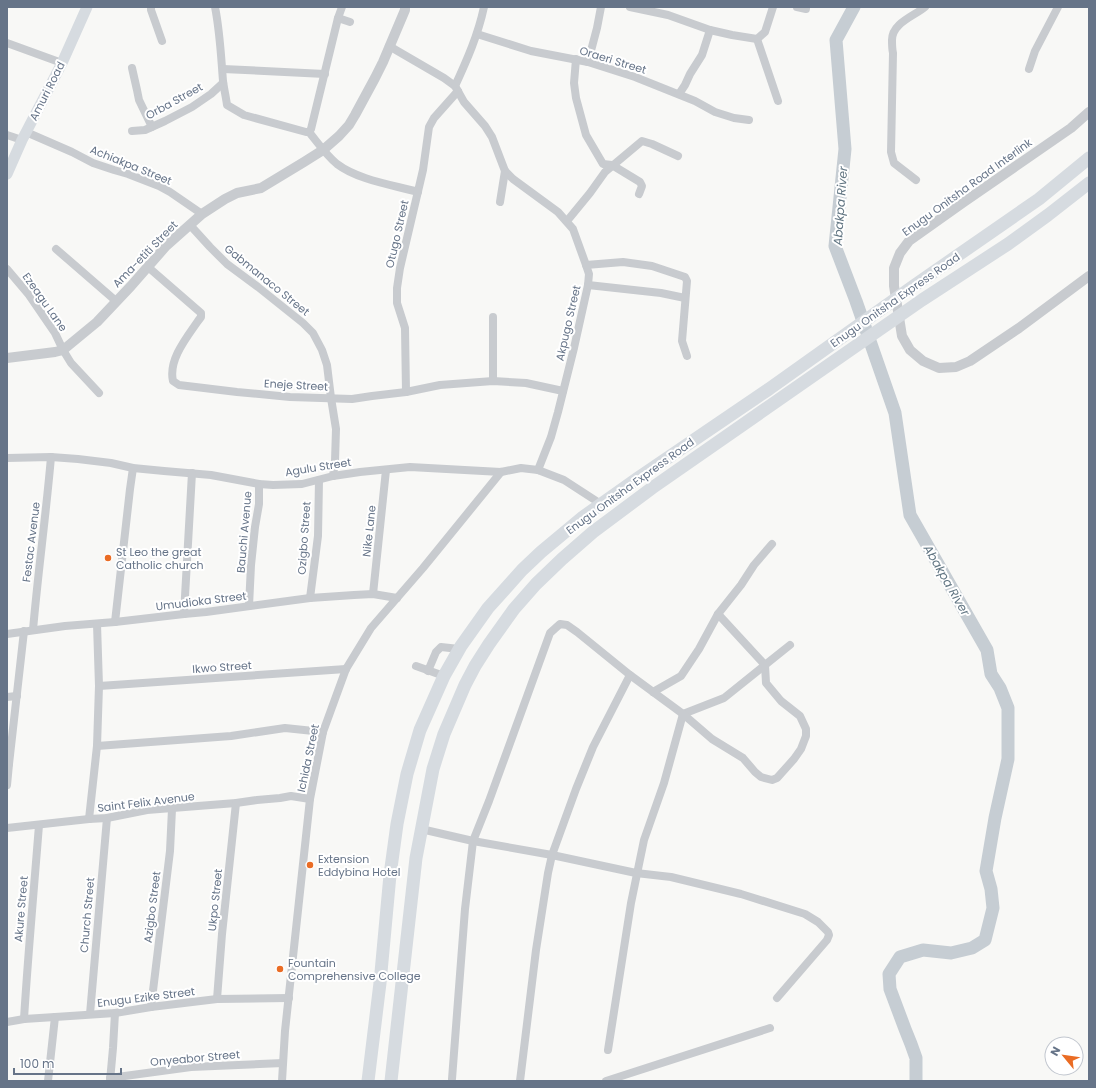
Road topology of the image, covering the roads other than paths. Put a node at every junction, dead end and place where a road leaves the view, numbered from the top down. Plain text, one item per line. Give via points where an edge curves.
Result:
1 (87, 7) edge
2 (151, 7) edge
3 (216, 7) edge
4 (342, 7) edge
5 (405, 7) edge
6 (484, 7) edge
7 (601, 7) edge
8 (630, 7) edge
9 (773, 7) edge
10 (797, 7) edge
11 (924, 7) edge
12 (1058, 7) edge
13 (806, 9) dead end
14 (338, 18) junction
15 (350, 22) dead end
16 (710, 30) junction
17 (477, 34) junction
18 (757, 39) junction
19 (162, 41) dead end
20 (7, 43) edge
21 (390, 46) junction
22 (576, 59) junction
23 (588, 62) junction
24 (62, 63) junction
25 (132, 68) dead end
26 (223, 69) junction
27 (1029, 69) dead end
28 (325, 74) junction
29 (223, 82) junction
30 (456, 88) junction
31 (679, 94) junction
32 (778, 101) dead end
33 (1089, 112) edge
34 (749, 120) dead end
35 (152, 127) junction
36 (132, 131) dead end
37 (308, 132) junction
38 (7, 135) edge
39 (24, 136) junction
40 (322, 150) junction
41 (678, 156) dead end
42 (1089, 158) edge
43 (610, 165) junction
44 (505, 171) junction
45 (7, 174) edge
46 (916, 180) dead end
47 (1089, 183) edge
48 (418, 192) junction
49 (639, 194) dead end
50 (500, 202) dead end
51 (202, 214) junction
52 (567, 221) junction
53 (190, 225) junction
54 (56, 248) dead end
55 (586, 265) junction
56 (148, 267) junction
57 (7, 269) edge
58 (1089, 276) edge
59 (588, 285) junction
60 (685, 298) junction
61 (116, 301) junction
62 (493, 317) dead end
63 (62, 350) junction
64 (687, 356) dead end
65 (7, 358) edge
66 (493, 381) junction
67 (563, 391) junction
68 (406, 392) junction
69 (99, 393) dead end
70 (331, 398) junction
71 (51, 457) junction
72 (7, 458) edge
73 (133, 468) junction
74 (386, 470) junction
75 (538, 470) junction
76 (501, 472) junction
77 (192, 473) junction
78 (333, 476) junction
79 (319, 480) junction
80 (259, 484) junction
81 (601, 504) junction
82 (772, 544) dead end
83 (373, 594) junction
84 (310, 598) junction
85 (397, 598) junction
86 (249, 606) junction
87 (184, 614) junction
88 (718, 614) junction
89 (115, 622) junction
90 (97, 624) junction
91 (33, 630) junction
92 (24, 631) junction
93 (7, 634) edge
94 (790, 645) dead end
95 (459, 649) junction
96 (765, 665) junction
97 (416, 666) dead end
98 (346, 669) junction
99 (428, 671) junction
100 (630, 675) junction
101 (444, 676) junction
102 (99, 686) junction
103 (653, 692) junction
104 (17, 696) junction
105 (7, 697) edge
106 (682, 714) junction
107 (323, 732) junction
108 (97, 746) junction
109 (8, 764) edge
110 (7, 785) edge
111 (310, 799) junction
112 (236, 803) junction
113 (172, 809) junction
114 (107, 818) junction
115 (89, 819) junction
116 (38, 825) junction
117 (7, 828) edge
118 (421, 829) junction
119 (473, 841) junction
120 (552, 855) junction
121 (636, 873) junction
122 (289, 998) junction
123 (777, 998) dead end
124 (217, 999) junction
125 (150, 1007) junction
126 (115, 1013) junction
127 (90, 1014) junction
128 (55, 1017) junction
129 (24, 1019) junction
130 (7, 1022) edge
131 (770, 1028) dead end
132 (608, 1050) dead end
133 (283, 1063) junction
134 (452, 1078) dead end
135 (110, 1080) edge
136 (48, 1081) edge
137 (282, 1081) edge
138 (368, 1081) edge
139 (391, 1081) edge
140 (520, 1081) edge
141 (606, 1081) edge

1 - 24 main road, Amuri Road
2 - 19 street
3 - 26 street
4 - 14 street
5 - 21 street, Ama-etiti Street
6 - 17 street, Otugo Street
7 - 23 street
8 - 16 street via 668,15
9 - 18 street via 765,32
10 - 13 street
11 - 46 street via 902,22 892,38 891,152 894,163
12 - 27 street via 1035,51
14 - 15 street
14 - 28 street
16 - 18 street
16 - 31 street via 702,55
17 - 22 street, Oraeri Street via 530,51
17 - 30 street, Otugo Street
18 - 32 street
20 - 24 street
21 - 30 street, Akpugo Street
21 - 40 street, Ama-etiti Street via 349,125
22 - 23 street, Oraeri Street
22 - 43 street via 574,83 586,135 603,164
23 - 31 street, Oraeri Street
24 - 39 main road, Amuri Road
25 - 35 street via 139,100
26 - 28 street
26 - 29 street
28 - 37 street via 311,129
29 - 35 street, Orba Street via 192,107
29 - 37 street via 227,105 234,110
30 - 44 street, Akpugo Street via 492,137
30 - 48 street, Otugo Street via 429,127 424,170
31 - 34 street, Oraeri Street via 715,112
33 - 58 street, Enugu Onitsha Road Interlink via 1071,128 909,241 900,253 894,268 894,286 902,336 910,350 923,361 939,368 956,367 970,361 1019,328
35 - 36 street, Orba Street
37 - 40 street
38 - 39 street, Achiakpa Street
39 - 45 main road, Amuri Road
39 - 51 street, Achiakpa Street via 159,186
40 - 48 street via 349,171
40 - 51 street, Ama-etiti Street via 261,188 237,193
41 - 43 street via 642,141
42 - 81 highway, Enugu Onitsha Express Road via 1039,199
43 - 49 street via 640,182 642,186
43 - 52 street
44 - 50 street
44 - 52 street, Akpugo Street
47 - 118 highway, Enugu Onitsha Express Road via 1008,244 922,300 652,488 593,532 536,584 489,644 462,691 439,748
48 - 68 street, Otugo Street via 397,288 397,303 404,328
51 - 53 street, Ama-etiti Street
52 - 55 street, Akpugo Street via 573,229
53 - 56 street, Ama-etiti Street via 166,246
53 - 70 street, Gabmanaco Street via 227,264 313,333 327,365
54 - 61 street
55 - 59 street, Akpugo Street via 589,274
55 - 60 street via 623,262 652,266 681,275 687,281
56 - 61 street, Ama-etiti Street
56 - 70 street, Eneje Street via 201,313 180,346 171,373 173,381 179,385 290,398
57 - 63 street, Ezeagu Lane via 55,333
59 - 60 street
59 - 67 street, Akpugo Street
60 - 64 street via 682,341
61 - 63 street, Ama-etiti Street via 97,322
62 - 66 street
63 - 65 street, Ama-etiti Street
63 - 69 street, Ezeagu Lane
66 - 67 street, Eneje Street via 526,383
66 - 68 street, Eneje Street via 440,385
67 - 75 street, Akpugo Street via 551,437
68 - 70 street, Eneje Street via 352,399
70 - 78 street, Gabmanaco Street via 336,429
71 - 72 street, Agulu Street
71 - 73 street, Agulu Street via 111,463
71 - 91 street, Festac Avenue
73 - 77 street, Agulu Street
73 - 89 street
74 - 76 street, Agulu Street via 410,467
74 - 78 street, Agulu Street
74 - 83 street, Nike Lane
75 - 76 street, Agulu Street via 521,468
75 - 81 street, Agulu Street via 564,480
76 - 85 street, Ichida Street
77 - 80 street, Agulu Street
77 - 87 street
78 - 79 street, Agulu Street
79 - 80 street, Agulu Street via 302,484
79 - 84 street, Ozigbo Street via 318,536
80 - 86 street, Bauchi Avenue
81 - 95 highway, Enugu Onitsha Express Road via 522,570 488,608
82 - 88 street
83 - 84 street, Umudioka Street
83 - 85 street, Umudioka Street
84 - 86 street, Umudioka Street
85 - 98 street, Ichida Street via 371,628
86 - 87 street, Umudioka Street
87 - 89 street, Umudioka Street
88 - 96 street
88 - 103 street via 681,676
89 - 90 street, Umudioka Street
90 - 91 street, Umudioka Street
90 - 102 street
91 - 92 street, Umudioka Street
92 - 93 street, Umudioka Street
92 - 104 street
94 - 96 street
95 - 99 street via 440,647
95 - 101 highway, Enugu Onitsha Express Road
96 - 106 street via 724,698
96 - 106 street via 766,684 781,701 800,716 806,729 801,749 777,778 772,780 761,777 742,758 712,739
97 - 99 street
98 - 102 street, Ikwo Street
98 - 107 street, Ichida Street
99 - 101 street
100 - 103 street
100 - 119 street via 567,625 560,624 550,633
100 - 120 street via 593,747
101 - 138 highway, Enugu Onitsha Express Road via 418,738 407,774 397,824
102 - 108 street
103 - 106 street
104 - 105 street
104 - 109 street
106 - 121 street
107 - 108 street via 285,728 232,736
107 - 111 street, Ichida Street
108 - 115 street
109 - 110 street
111 - 112 street, Saint Felix Avenue via 291,796
111 - 122 street, Ichida Street
112 - 113 street, Saint Felix Avenue
112 - 124 street, Ukpo Street
113 - 114 street, Saint Felix Avenue via 147,810
113 - 125 street, Azigbo Street via 170,851
114 - 115 street, Saint Felix Avenue
114 - 127 street, Church Street
115 - 116 street, Saint Felix Avenue
116 - 117 street, Saint Felix Avenue
116 - 129 street, Akure Street
118 - 119 street
118 - 139 highway, Enugu Onitsha Express Road
119 - 120 street
119 - 134 street
120 - 121 street
120 - 140 street via 536,950
121 - 123 street via 671,877 741,894 805,914 818,922 828,932 827,940
121 - 132 street
122 - 124 street, Enugu Ezike Street
122 - 133 street, Ichida Street
124 - 125 street, Enugu Ezike Street
125 - 126 street, Enugu Ezike Street
126 - 127 street, Enugu Ezike Street
126 - 135 street
127 - 128 street, Enugu Ezike Street
128 - 129 street, Enugu Ezike Street
128 - 136 street
129 - 130 street, Enugu Ezike Street
131 - 141 street
133 - 135 street, Onyeabor Street via 191,1067
133 - 137 street, Ichida Street

